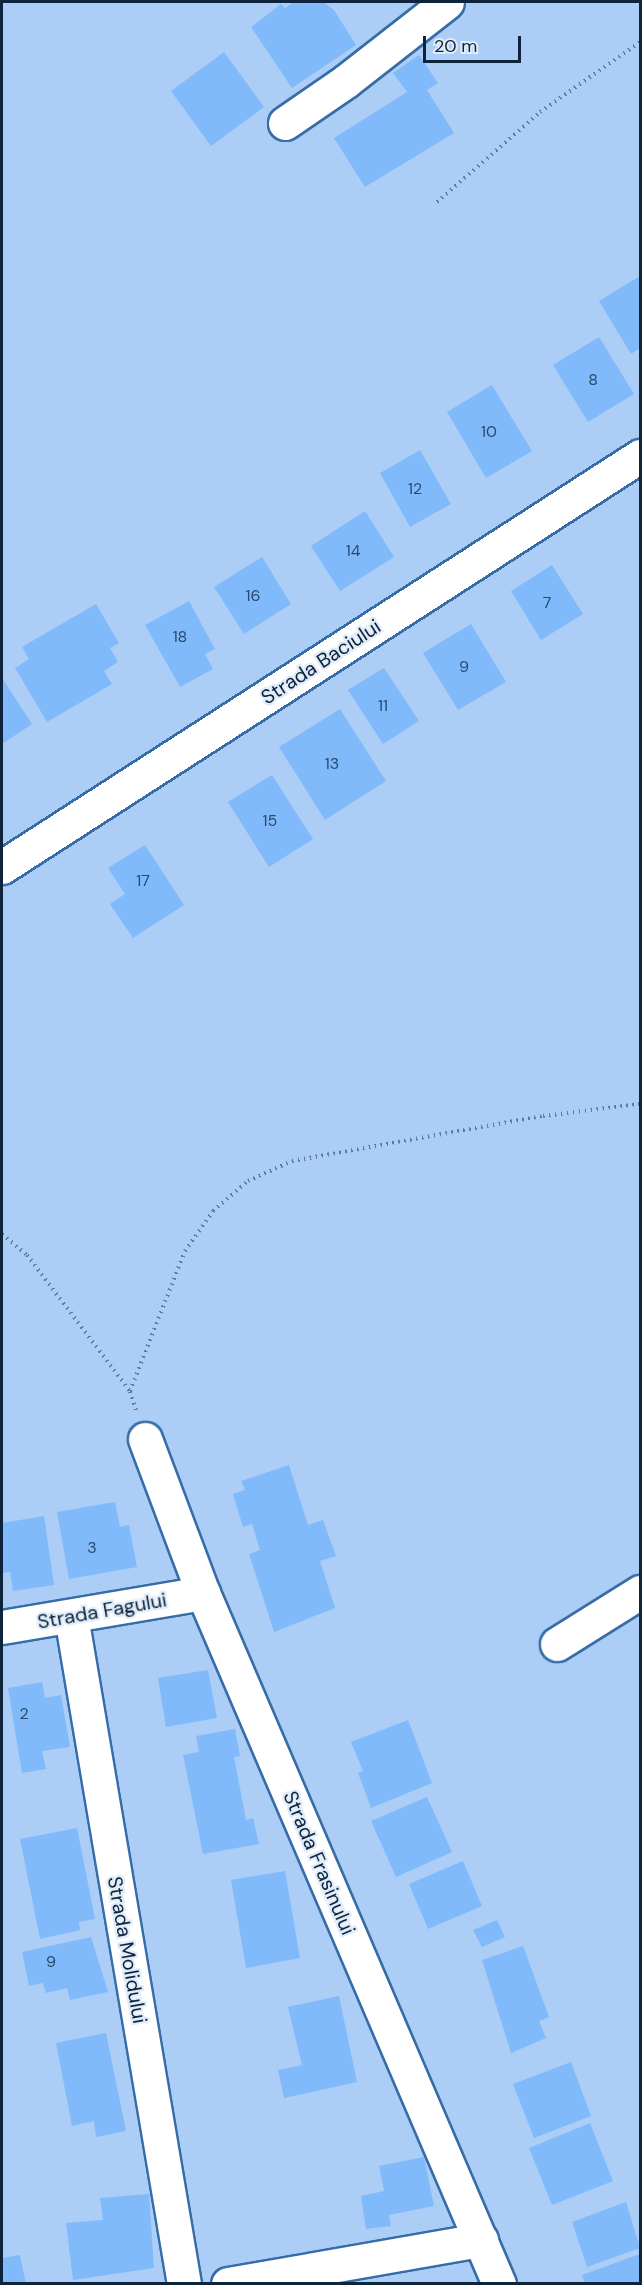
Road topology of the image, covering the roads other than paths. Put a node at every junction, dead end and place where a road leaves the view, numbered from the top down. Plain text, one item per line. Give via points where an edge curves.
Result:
1 (447, 2) edge
2 (285, 123) dead end
3 (640, 456) edge
4 (2, 867) edge
5 (145, 1439) road end
6 (640, 1592) edge
7 (203, 1593) junction
8 (71, 1616) junction
9 (2, 1628) edge
10 (557, 1644) dead end
11 (481, 2241) junction
12 (292, 2278) edge
13 (183, 2283) edge
14 (228, 2283) edge
15 (499, 2283) edge

1 - 2 street
3 - 4 street, Strada Baciului
5 - 7 street, Strada Frasinului
6 - 10 street
7 - 8 street, Strada Fagului
7 - 11 street, Strada Frasinului
8 - 9 street, Strada Fagului
8 - 13 street, Strada Molidului
11 - 12 street
11 - 15 street, Strada Frasinului
12 - 14 street

